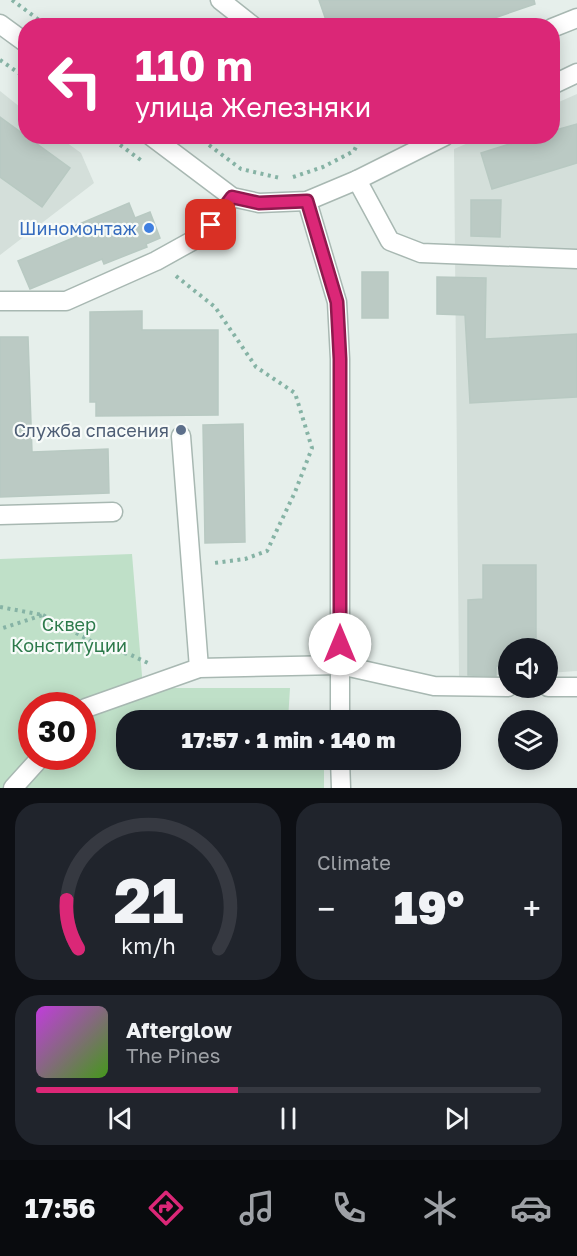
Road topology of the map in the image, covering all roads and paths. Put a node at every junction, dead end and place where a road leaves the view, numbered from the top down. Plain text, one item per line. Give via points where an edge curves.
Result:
1 (12, 0) edge
2 (220, 0) edge
3 (36, 18) edge
4 (243, 18) edge
5 (577, 18) edge
6 (0, 24) edge
7 (560, 25) edge
8 (18, 37) edge
9 (0, 60) edge
10 (18, 72) edge
11 (577, 73) edge
12 (560, 81) edge
13 (162, 144) edge
14 (208, 144) edge
15 (357, 144) edge
16 (420, 144) edge
17 (282, 178) dead end
18 (290, 178) dead end
19 (357, 180) junction
20 (232, 197) junction
21 (307, 201) junction
22 (577, 259) edge
23 (156, 261) junction
24 (0, 302) edge
25 (181, 436) dead end
26 (113, 512) dead end
27 (0, 515) edge
28 (192, 566) junction
29 (0, 607) edge
30 (43, 615) junction
31 (0, 629) edge
32 (340, 665) junction
33 (199, 668) junction
34 (175, 676) junction
35 (498, 687) edge
36 (558, 687) edge
37 (577, 687) edge
38 (96, 704) edge
39 (340, 710) edge
40 (29, 770) edge
41 (340, 770) edge
42 (13, 788) edge
43 (341, 788) edge

1 - 3 path
2 - 4 street
5 - 7 street
6 - 8 street
9 - 10 path
11 - 12 street
13 - 20 street
14 - 17 path via 241,169
15 - 18 path via 354,151 324,167
16 - 19 street
19 - 21 street
19 - 22 street via 390,241 421,253
20 - 21 street via 259,203
20 - 23 street via 203,235
21 - 32 street via 337,302
23 - 24 street via 66,301
23 - 28 path via 215,307 256,367 295,393 312,448 267,551 245,559
25 - 28 street
26 - 27 street
28 - 33 street
29 - 30 path
30 - 31 path
30 - 34 path via 102,647 131,655
32 - 33 street
32 - 35 street via 434,686
32 - 39 street
33 - 34 street
34 - 38 street
36 - 37 street
40 - 42 street
41 - 43 street

